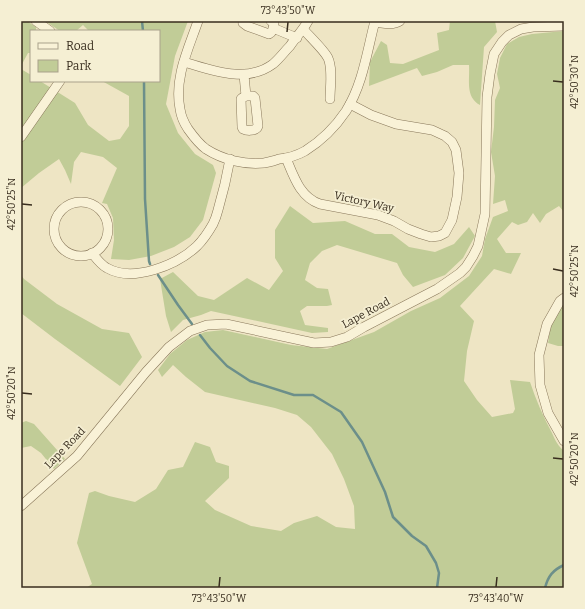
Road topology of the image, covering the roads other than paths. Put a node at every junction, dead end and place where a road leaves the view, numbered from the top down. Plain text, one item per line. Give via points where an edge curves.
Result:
1 (36, 21) edge
2 (198, 21) edge
3 (244, 21) edge
4 (308, 21) edge
5 (374, 21) edge
6 (400, 21) edge
7 (272, 24) edge
8 (564, 26) edge
9 (49, 30) edge
10 (304, 30) junction
11 (297, 38) junction
12 (184, 62) junction
13 (244, 75) junction
14 (59, 82) edge
15 (246, 96) dead end
16 (330, 99) dead end
17 (350, 104) junction
18 (21, 137) edge
19 (286, 158) junction
20 (230, 159) junction
21 (92, 253) junction
22 (564, 298) edge
23 (564, 441) edge
24 (21, 506) edge

1 - 9 street
2 - 12 street
3 - 7 street via 245,25 267,34 271,33
4 - 10 street
5 - 6 street via 390,24
5 - 17 street via 363,71
7 - 11 street
8 - 24 street, Lape Road via 522,29 508,36 494,54 487,97 485,214 478,246 470,262 460,273 437,289 347,337 331,342 314,343 226,324 207,325 190,331 169,347 146,372 77,456
10 - 11 street
10 - 16 street via 328,59
11 - 13 street via 272,64
12 - 13 street via 218,72
12 - 20 street via 178,96 185,123 194,138 206,149
13 - 15 street
14 - 18 street
17 - 19 street via 337,123 317,143
17 - 19 street, Victory Way via 370,115 396,124 432,130 452,142 456,150 459,173 452,220 445,233 439,236 426,236 378,215 313,202 296,183
19 - 20 street via 265,163 245,163
20 - 21 street via 214,222 197,246 175,261 142,273 128,274 108,268
21 - 21 street via 101,247 106,238 106,217 90,203 69,204 56,220 54,230 57,240 72,254
22 - 23 street via 547,324 539,355 540,385 548,413

